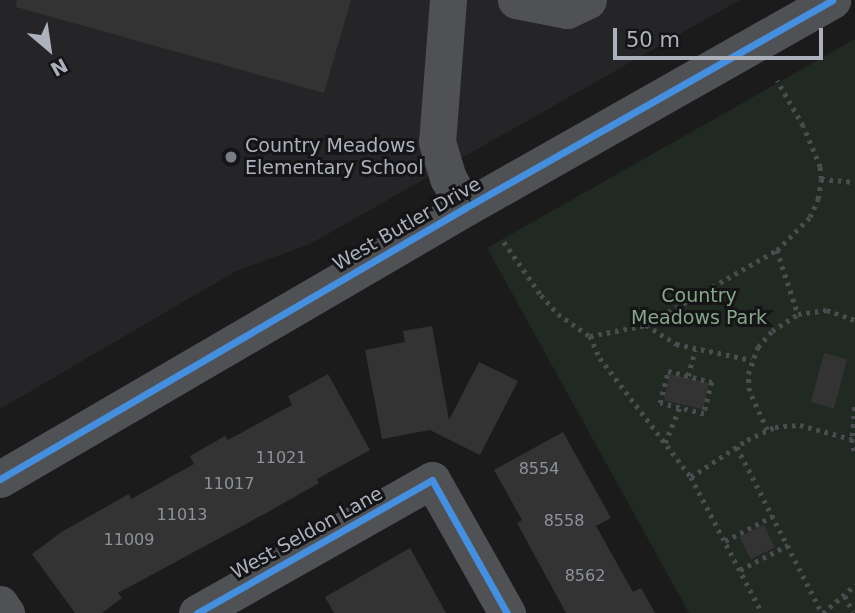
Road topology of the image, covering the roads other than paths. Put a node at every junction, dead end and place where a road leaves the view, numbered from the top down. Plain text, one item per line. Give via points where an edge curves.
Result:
1 (448, 0) edge
2 (516, 0) edge
3 (588, 0) edge
4 (832, 0) edge
5 (465, 208) junction
6 (0, 479) edge
7 (0, 604) edge
8 (6, 613) edge
9 (197, 613) edge
10 (507, 613) edge

1 - 5 street via 437,142 448,178
2 - 3 street via 567,10
4 - 5 street, West Butler Drive
5 - 6 street, West Butler Drive
7 - 8 street
9 - 10 street, West Seldon Lane via 432,480

